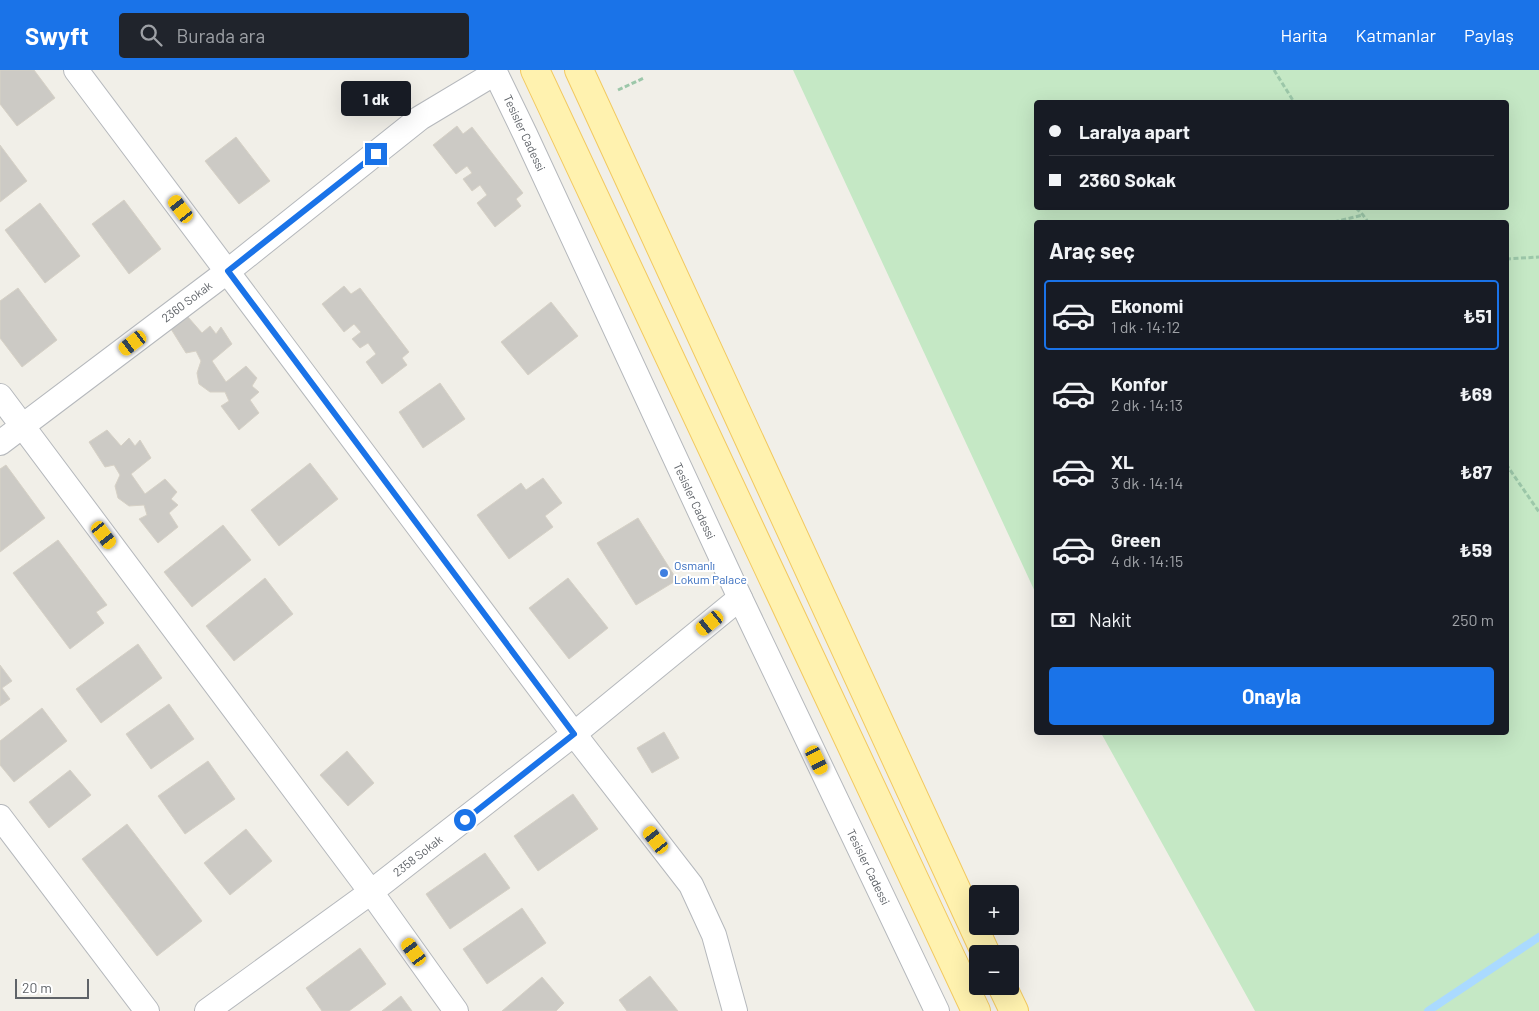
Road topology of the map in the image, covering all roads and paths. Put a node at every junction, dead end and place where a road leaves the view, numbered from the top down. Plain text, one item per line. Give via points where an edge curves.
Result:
1 (76, 70) edge
2 (535, 70) edge
3 (580, 70) edge
4 (1274, 70) edge
5 (495, 71) edge
6 (1293, 100) edge
7 (1358, 210) edge
8 (1363, 214) junction
9 (1341, 220) edge
10 (1367, 220) edge
11 (1539, 257) edge
12 (1509, 259) edge
13 (228, 271) junction
14 (0, 396) edge
15 (22, 426) junction
16 (0, 443) edge
17 (1509, 468) edge
18 (1539, 512) edge
19 (740, 598) junction
20 (574, 734) junction
21 (0, 817) edge
22 (371, 892) junction
23 (982, 945) edge
24 (1006, 995) edge
25 (147, 1011) edge
26 (207, 1011) edge
27 (456, 1011) edge
28 (735, 1011) edge
29 (937, 1011) edge
30 (976, 1011) edge
31 (1014, 1011) edge

1 - 13 street
2 - 30 main road
3 - 23 main road
4 - 6 path
5 - 13 street, 2360 Sokak via 420,118
5 - 19 street, Tesisler Cadessi
7 - 8 path
8 - 9 path
8 - 10 path
11 - 12 path
13 - 15 street, 2360 Sokak
13 - 20 street
14 - 15 street
15 - 16 street, 2360 Sokak
15 - 22 street
17 - 18 path
19 - 20 street, 2358 Sokak
19 - 29 street, Tesisler Cadessi
20 - 22 street, 2358 Sokak
20 - 28 street via 691,885 714,935
21 - 25 street
22 - 26 street, 2358 Sokak
22 - 27 street
24 - 31 main road

